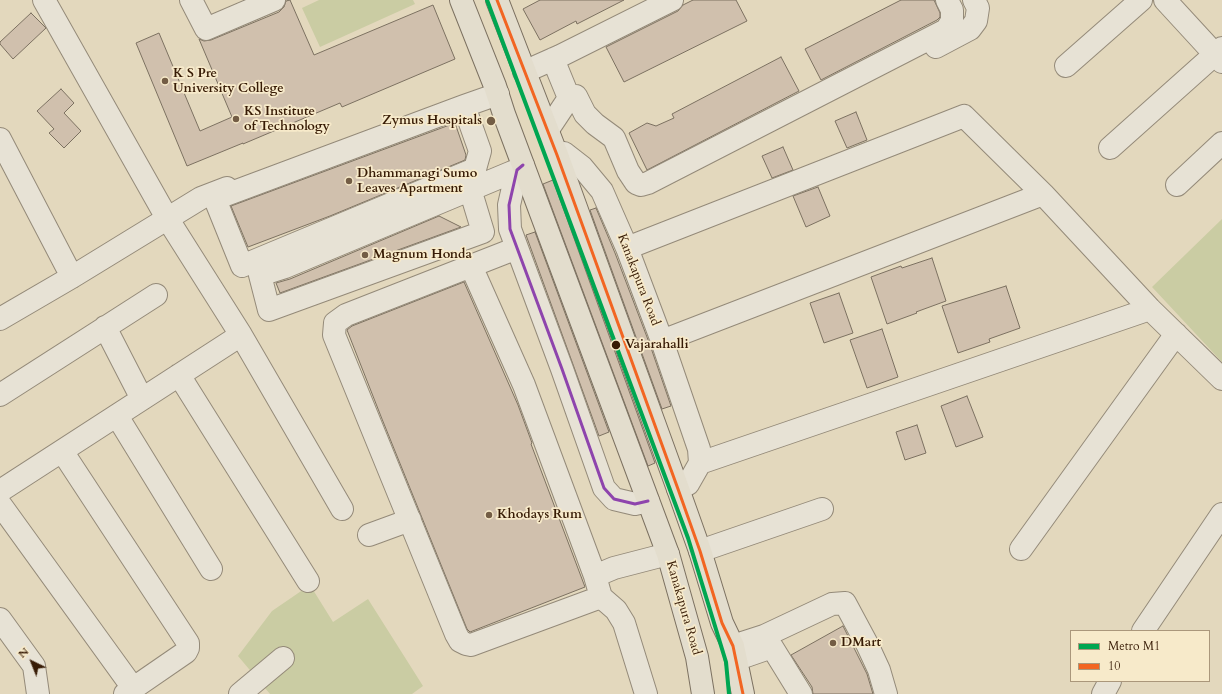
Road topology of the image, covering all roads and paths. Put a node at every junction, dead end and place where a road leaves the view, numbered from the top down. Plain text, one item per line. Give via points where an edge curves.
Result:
1 (44, 0) edge
2 (191, 0) edge
3 (274, 0) edge
4 (461, 0) edge
5 (672, 0) edge
6 (947, 0) edge
7 (974, 0) edge
8 (1141, 0) edge
9 (1165, 0) edge
10 (499, 1) edge
11 (930, 50) dead end
12 (1220, 55) edge
13 (553, 59) junction
14 (907, 62) dead end
15 (1066, 66) dead end
16 (524, 72) junction
17 (497, 90) junction
18 (816, 96) junction
19 (569, 98) junction
20 (464, 106) junction
21 (547, 131) junction
22 (0, 139) edge
23 (1222, 143) edge
24 (1110, 148) dead end
25 (557, 155) junction
26 (520, 168) junction
27 (1177, 185) dead end
28 (470, 190) junction
29 (1043, 194) junction
30 (167, 218) junction
31 (517, 248) junction
32 (627, 248) junction
33 (470, 266) junction
34 (72, 277) junction
35 (156, 295) dead end
36 (1150, 309) junction
37 (0, 319) edge
38 (105, 327) junction
39 (1176, 334) junction
40 (241, 335) junction
41 (662, 341) junction
42 (179, 375) junction
43 (1222, 379) edge
44 (0, 395) edge
45 (142, 399) junction
46 (117, 416) junction
47 (62, 451) junction
48 (700, 463) junction
49 (0, 491) edge
50 (680, 494) junction
51 (0, 504) edge
52 (650, 507) junction
53 (342, 509) dead end
54 (822, 509) dead end
55 (1222, 514) edge
56 (410, 520) junction
57 (369, 535) dead end
58 (1021, 549) dead end
59 (700, 551) junction
60 (668, 554) junction
61 (211, 569) dead end
62 (595, 576) junction
63 (308, 581) dead end
64 (601, 597) junction
65 (0, 619) edge
66 (1144, 630) edge
67 (735, 652) junction
68 (283, 658) dead end
69 (1109, 682) edge
70 (129, 691) edge
71 (38, 694) edge
72 (240, 694) edge
73 (646, 694) edge
74 (703, 694) edge
75 (743, 694) edge
76 (801, 694) edge
77 (886, 694) edge
78 (1103, 694) edge

1 - 30 street
2 - 3 street via 206,29
4 - 17 highway, Kanakapura Road
5 - 13 street
6 - 18 street via 952,10 952,21 946,30
7 - 11 street via 978,8 976,20 970,29
8 - 15 street
9 - 12 street
10 - 16 highway
12 - 24 street
13 - 16 street
13 - 19 street
14 - 18 street via 834,99
16 - 21 highway
17 - 20 street
17 - 26 highway, Kanakapura Road
17 - 30 street via 201,198
18 - 19 street via 641,185 636,183 628,171 614,138 585,114 576,96
19 - 21 street
20 - 20 street via 215,199 242,266 475,169 480,151
21 - 25 highway
22 - 34 street
23 - 27 street
25 - 32 street, Kanakapura Road via 564,153 582,167 602,191
25 - 50 highway
26 - 28 street
26 - 31 street via 509,205 510,229
26 - 52 highway, Kanakapura Road
28 - 28 street via 286,267 260,275 269,310 483,232
29 - 32 street via 964,116
29 - 36 street
29 - 41 street
30 - 34 street
30 - 40 street
31 - 33 street
31 - 52 street via 604,488 614,499
32 - 41 street, Kanakapura Road
33 - 56 street via 346,315 335,324 334,335
33 - 62 street via 524,385
34 - 37 street
35 - 38 street
36 - 39 street
36 - 48 street
38 - 44 street
38 - 45 street
39 - 43 street
39 - 58 street
40 - 42 street
40 - 53 street
41 - 48 street, Kanakapura Road via 700,449
42 - 45 street
42 - 63 street
45 - 46 street
46 - 47 street
46 - 61 street
47 - 49 street
47 - 70 street via 188,644 186,652
48 - 50 street
50 - 52 highway
50 - 59 highway
51 - 70 street
52 - 60 highway, Kanakapura Road
54 - 59 street
55 - 66 street
56 - 57 street
56 - 64 street via 456,634 466,644 471,645
59 - 67 highway via 722,624
60 - 62 street via 614,568
60 - 74 highway, Kanakapura Road via 697,657
62 - 64 street
64 - 73 street via 616,610 624,623
65 - 71 street via 34,666
67 - 75 highway
67 - 76 street via 772,647
67 - 77 street via 832,604 845,603 879,670
68 - 72 street
69 - 78 street

